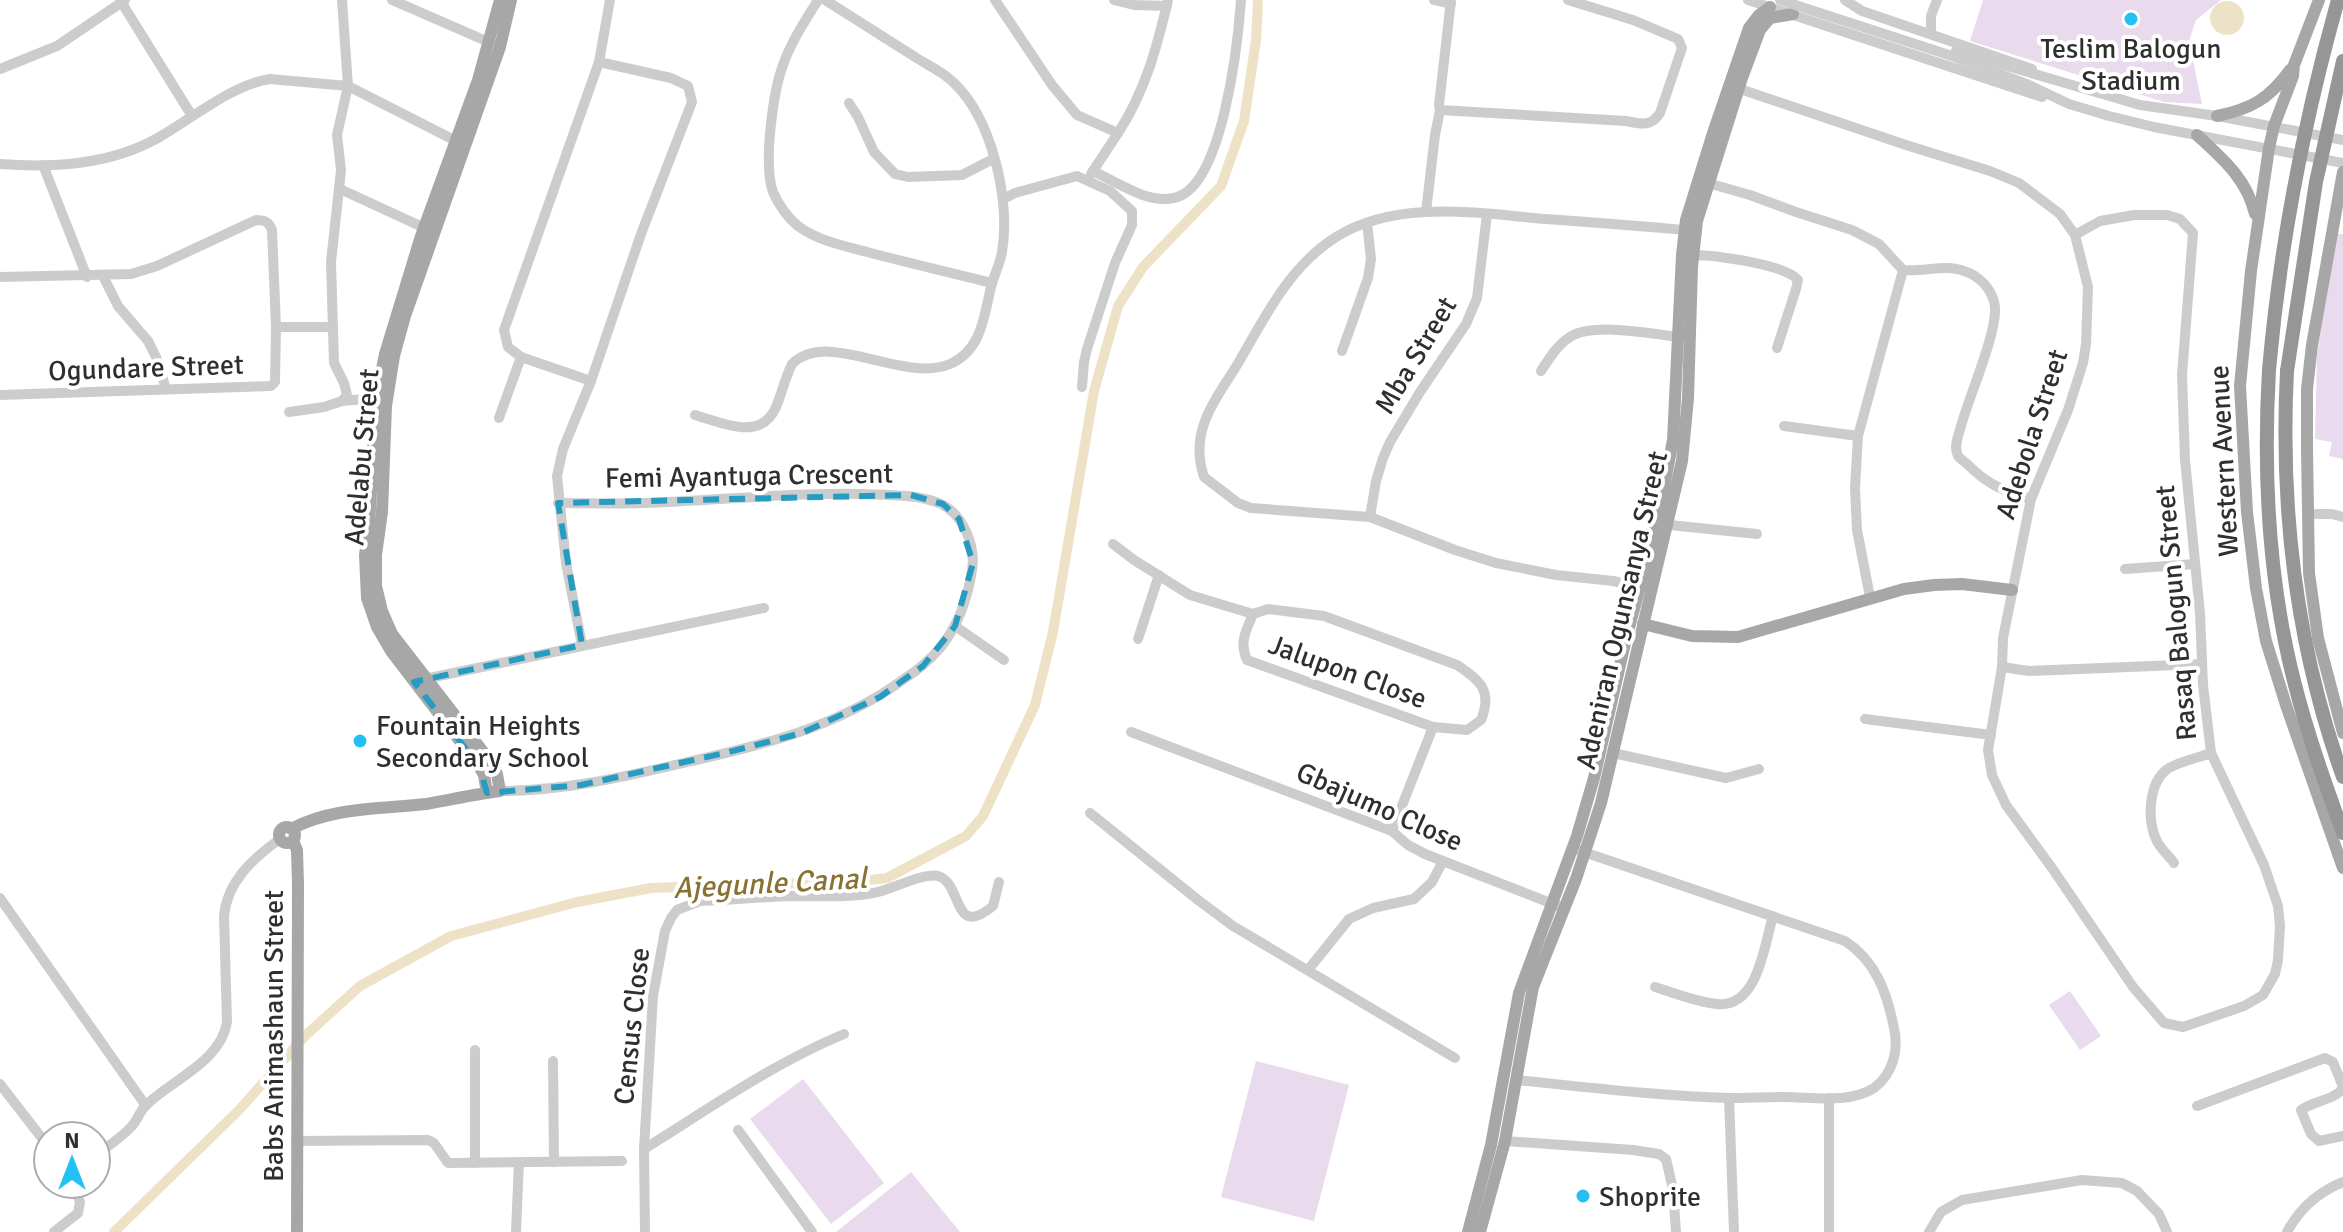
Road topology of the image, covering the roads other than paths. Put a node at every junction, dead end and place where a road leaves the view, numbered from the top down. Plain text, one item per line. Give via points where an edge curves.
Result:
1 (342, 0) edge
2 (392, 0) edge
3 (500, 0) edge
4 (511, 0) edge
5 (610, 0) edge
6 (818, 0) edge
7 (825, 0) edge
8 (995, 0) edge
9 (1114, 0) edge
10 (1241, 0) edge
11 (1434, 0) edge
12 (1568, 0) edge
13 (1748, 0) edge
14 (1800, 0) edge
15 (1845, 0) edge
16 (1937, 0) edge
17 (2319, 0) edge
18 (2338, 0) edge
19 (122, 1) edge
20 (1451, 2) edge
21 (1775, 2) edge
22 (1168, 3) edge
23 (1793, 14) junction
24 (1931, 16) junction
25 (1910, 27) junction
26 (1931, 34) junction
27 (495, 45) junction
28 (1950, 52) junction
29 (2343, 61) edge
30 (599, 62) junction
31 (2294, 65) junction
32 (0, 69) edge
33 (348, 86) junction
34 (2075, 86) junction
35 (1734, 87) junction
36 (849, 103) dead end
37 (2069, 104) junction
38 (1440, 110) junction
39 (192, 116) junction
40 (2217, 116) junction
41 (2274, 126) junction
42 (1118, 133) junction
43 (2197, 135) junction
44 (2343, 140) edge
45 (461, 143) junction
46 (2269, 148) junction
47 (0, 156) edge
48 (993, 159) junction
49 (2343, 163) edge
50 (5, 165) edge
51 (43, 165) junction
52 (2343, 172) edge
53 (1090, 176) junction
54 (1703, 182) junction
55 (340, 189) junction
56 (1148, 197) junction
57 (1003, 199) junction
58 (1132, 211) junction
59 (1426, 212) junction
60 (1487, 214) junction
61 (2257, 221) junction
62 (1367, 223) junction
63 (429, 230) junction
64 (1685, 230) junction
65 (2075, 235) junction
66 (1688, 255) junction
67 (1903, 270) junction
68 (103, 276) junction
69 (0, 277) edge
70 (87, 277) junction
71 (992, 283) junction
72 (276, 327) junction
73 (333, 327) junction
74 (1679, 337) junction
75 (1777, 348) dead end
76 (1342, 351) dead end
77 (521, 357) junction
78 (1541, 371) dead end
79 (591, 381) junction
80 (1082, 387) dead end
81 (166, 389) junction
82 (0, 395) edge
83 (342, 401) junction
84 (381, 402) junction
85 (289, 412) dead end
86 (695, 415) dead end
87 (499, 418) dead end
88 (1784, 426) dead end
89 (1858, 436) junction
90 (2031, 499) junction
91 (558, 503) junction
92 (2308, 514) junction
93 (1370, 517) junction
94 (2343, 517) edge
95 (1662, 524) junction
96 (1757, 534) dead end
97 (1113, 544) dead end
98 (2195, 564) junction
99 (2125, 569) dead end
100 (1159, 575) junction
101 (1646, 588) junction
102 (2012, 590) junction
103 (1870, 597) junction
104 (764, 608) dead end
105 (1253, 614) junction
106 (1643, 624) junction
107 (955, 626) junction
108 (1138, 639) dead end
109 (582, 645) junction
110 (1004, 660) dead end
111 (2202, 664) junction
112 (2002, 667) junction
113 (420, 680) junction
114 (1865, 719) dead end
115 (1433, 727) junction
116 (1131, 732) dead end
117 (2343, 733) edge
118 (1991, 735) junction
119 (1613, 753) junction
120 (2211, 753) junction
121 (1759, 769) dead end
122 (2343, 777) edge
123 (500, 792) junction
124 (1090, 813) dead end
125 (1392, 831) junction
126 (2343, 833) edge
127 (288, 836) junction
128 (1578, 850) junction
129 (1443, 861) junction
130 (2174, 863) dead end
131 (2343, 868) edge
132 (999, 882) dead end
133 (0, 898) edge
134 (1558, 906) junction
135 (1773, 916) junction
136 (1308, 970) junction
137 (1655, 987) dead end
138 (2164, 1023) joint
139 (844, 1034) dead end
140 (475, 1050) dead end
141 (1455, 1058) dead end
142 (553, 1061) dead end
143 (1516, 1080) junction
144 (2343, 1088) edge
145 (2, 1091) edge
146 (1729, 1098) junction
147 (1829, 1098) junction
148 (146, 1106) junction
149 (2197, 1106) dead end
150 (32, 1127) edge
151 (738, 1130) dead end
152 (2343, 1136) edge
153 (296, 1141) junction
154 (1505, 1141) junction
155 (112, 1142) edge
156 (644, 1149) junction
157 (622, 1161) dead end
158 (519, 1162) junction
159 (554, 1162) junction
160 (475, 1163) junction
161 (2343, 1182) edge
162 (1486, 1185) junction
163 (79, 1200) edge
164 (54, 1232) edge
165 (297, 1232) edge
166 (516, 1232) edge
167 (645, 1232) edge
168 (812, 1232) edge
169 (1468, 1232) edge
170 (1480, 1232) edge
171 (1676, 1232) edge
172 (1734, 1232) edge
173 (1829, 1232) edge
174 (1929, 1232) edge
175 (2167, 1232) edge
176 (2287, 1232) edge

1 - 33 street
2 - 27 street
3 - 27 main road, Adelabu Street
4 - 27 main road, Adelabu Street
5 - 30 street
6 - 71 street via 795,38 777,85 769,152 772,190 779,204 799,227 835,243
7 - 48 street via 952,80 970,100
8 - 42 street via 1077,115
9 - 22 street
10 - 56 street via 1230,85 1217,142 1201,177 1177,198
11 - 20 street
12 - 38 street via 1678,39 1682,48 1655,120 1646,125
13 - 21 street
14 - 23 street
14 - 28 street, bridge
15 - 25 street
16 - 24 street
17 - 31 main road, Western Avenue
18 - 126 highway, Western Avenue, bridge via 2294,187 2277,288 2265,435 2266,494 2281,620 2310,740
19 - 32 street via 57,46
19 - 39 street
20 - 38 street
21 - 23 street
21 - 28 street, bridge
21 - 35 main road, Adeniran Ogunsanya Street via 1749,28
22 - 42 street via 1138,97
23 - 35 main road, Adeniran Ogunsanya Street via 1774,16 1762,27
23 - 37 street
24 - 25 street
24 - 26 street
25 - 26 street
26 - 34 street
27 - 45 main road, Adelabu Street
28 - 34 street
28 - 37 street
29 - 122 highway, bridge via 2316,182 2287,371 2285,462 2292,564 2309,662
30 - 77 street via 504,330 508,347
30 - 79 street via 671,78 688,86 692,102
31 - 40 main road via 2271,94
31 - 41 main road, Western Avenue
33 - 39 street via 258,81
33 - 45 street
33 - 55 street via 337,135
34 - 40 street via 2140,105
35 - 54 main road, Adeniran Ogunsanya Street
35 - 65 street, Adebola Street via 2019,183 2060,214
36 - 48 street via 874,152 895,174 962,175
37 - 43 street
38 - 59 street
39 - 51 street via 118,155 96,162
40 - 41 street
41 - 44 street
41 - 46 main road, Western Avenue
42 - 53 street
43 - 46 street
43 - 61 main road via 2237,174
45 - 63 main road, Adelabu Street
46 - 49 street
46 - 61 main road, Western Avenue
47 - 50 street
48 - 57 street
50 - 51 street
51 - 70 street
52 - 92 main road via 2309,374
53 - 56 street
53 - 57 street
53 - 58 street
54 - 64 main road, Adeniran Ogunsanya Street
54 - 66 main road, Adeniran Ogunsanya Street
54 - 67 street via 1852,230 1879,244
55 - 63 street
55 - 73 street via 331,262
56 - 58 street
57 - 71 street via 1002,253
58 - 80 street via 1132,225 1087,349
59 - 60 street
59 - 62 street
60 - 64 street
60 - 93 street, Mba Street via 1477,298 1466,324 1390,442
61 - 131 main road, Western Avenue via 2240,386 2256,588 2266,641
62 - 76 street via 1368,278
62 - 93 street via 1334,238 1287,282 1211,407 1198,450 1204,477 1238,503
63 - 84 main road, Adelabu Street via 385,354
64 - 66 main road, Adeniran Ogunsanya Street
65 - 90 street, Adebola Street via 2088,287 2083,363
65 - 98 street, Rasaq Balogun Street via 2100,221 2134,215 2167,215 2180,219 2193,233 2182,375
66 - 74 main road, Adeniran Ogunsanya Street
66 - 75 street via 1715,256 1796,277
66 - 95 main road, Adeniran Ogunsanya Street via 1685,446
67 - 89 street
67 - 90 street via 1961,269 1991,293 1994,325 1956,448 1975,474 2002,491
68 - 70 street
68 - 72 street, Ogundare Street via 157,266 264,220 272,230
68 - 81 street via 118,306 148,341
69 - 70 street
71 - 86 street via 979,337 949,365 913,369 823,350 792,364 771,416 752,428
72 - 73 street
72 - 81 street, Ogundare Street via 271,386
73 - 83 street via 334,363 347,395
74 - 78 street via 1583,331 1555,350
74 - 95 main road, Adeniran Ogunsanya Street
77 - 79 street
77 - 87 street
79 - 91 street via 563,449
81 - 82 street, Ogundare Street
83 - 84 street
83 - 85 street
84 - 113 main road, Adelabu Street via 365,555 367,598 391,651
88 - 89 street
89 - 103 street via 1857,530
90 - 102 street, Adebola Street
91 - 107 street, Femi Ayantuga Crescent via 839,493 911,495 943,504 970,540 973,563
91 - 109 street
92 - 94 street
92 - 117 main road via 2318,638
93 - 101 street via 1496,563
95 - 96 street
95 - 101 main road, Adeniran Ogunsanya Street
97 - 100 street, Jalupon Close
98 - 99 street
98 - 111 street, Rasaq Balogun Street
100 - 105 street, Jalupon Close via 1190,595
100 - 108 street
101 - 106 main road, Adeniran Ogunsanya Street
101 - 128 main road, Adeniran Ogunsanya Street via 1626,639
102 - 103 main road via 1934,585
102 - 112 street, Adebola Street
103 - 106 main road via 1738,637 1692,636
104 - 109 street
105 - 115 street, Jalupon Close via 1242,640 1247,660
105 - 115 street, Jalupon Close via 1268,609 1324,616 1457,665 1475,677 1484,687 1481,720 1467,730
106 - 119 main road, Adeniran Ogunsanya Street
107 - 110 street
107 - 123 street, Femi Ayantuga Crescent via 923,666 880,697 802,733 607,780
109 - 113 street
111 - 112 street via 2029,671
111 - 120 street, Rasaq Balogun Street
112 - 118 street, Adebola Street
113 - 123 main road, Adelabu Street
114 - 118 street
115 - 125 street, Jalupon Close
116 - 125 street, Gbajumo Close
118 - 138 street, Adebola Street via 1988,762 2006,805
119 - 121 street via 1726,778
119 - 128 main road, Adeniran Ogunsanya Street via 1601,803
120 - 130 street via 2170,767 2159,778 2151,823
120 - 138 street, Rasaq Balogun Street via 2274,894 2280,926 2278,960 2261,997 2183,1027
123 - 127 main road via 320,816
124 - 136 street via 1233,926
125 - 129 street, Gbajumo Close
127 - 148 street via 242,872 225,901 225,1034 201,1062
127 - 153 main road, Babs Animashaun Street via 297,850 298,885
128 - 134 main road, Adeniran Ogunsanya Street
128 - 135 street
129 - 134 street, Gbajumo Close
129 - 136 street via 1414,899 1349,919
132 - 156 street, Census Close via 993,906 970,917 939,876 877,892 700,901 677,910 665,931 653,996
133 - 148 street
134 - 143 main road, Adeniran Ogunsanya Street via 1533,987
134 - 162 main road, Adeniran Ogunsanya Street via 1519,993
135 - 137 street via 1756,974 1738,1000 1715,1004
135 - 147 street via 1856,948 1875,970 1886,996 1897,1041 1884,1079 1864,1092
136 - 141 street
139 - 156 street via 748,1082
140 - 160 street
142 - 159 street
143 - 146 street
143 - 154 main road, Adeniran Ogunsanya Street
144 - 149 street via 2333,1062 2325,1058
144 - 152 street via 2301,1112 2319,1141
145 - 150 street
146 - 147 street
146 - 172 street
147 - 173 street
148 - 155 street
151 - 168 street
153 - 160 street via 428,1140 448,1163
153 - 165 main road, Babs Animashaun Street
154 - 162 main road, Adeniran Ogunsanya Street
154 - 171 street via 1659,1154 1666,1159 1673,1189
156 - 167 street, Census Close
157 - 159 street
158 - 159 street
158 - 160 street
158 - 166 street
161 - 176 street via 2301,1210
162 - 169 main road, Adeniran Ogunsanya Street
162 - 170 main road, Adeniran Ogunsanya Street
163 - 164 street via 78,1213
174 - 175 street via 1941,1212 1962,1200 2103,1180 2137,1191 2159,1214

